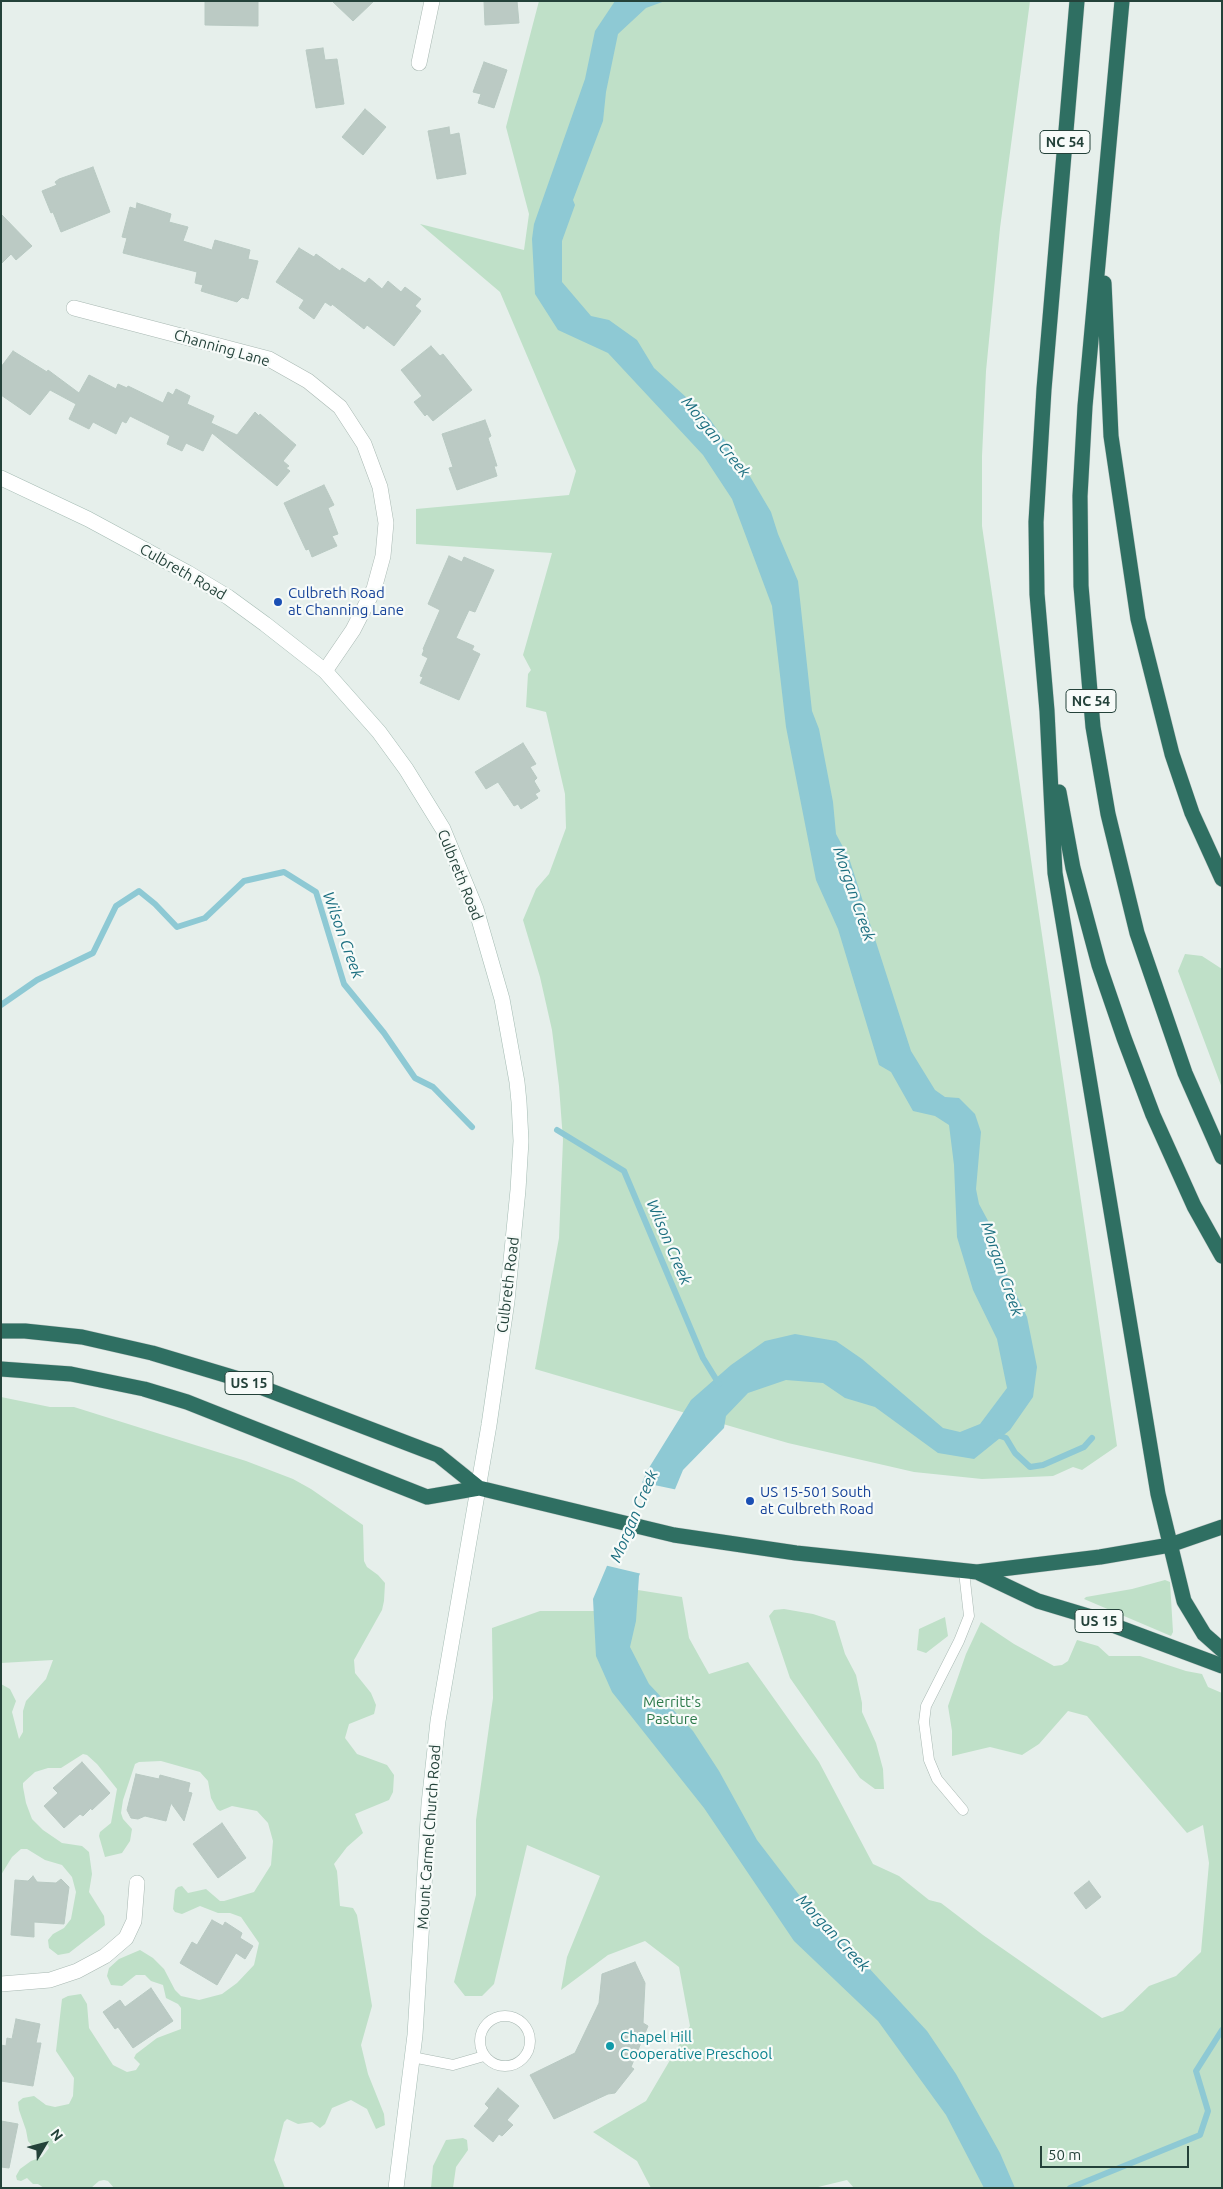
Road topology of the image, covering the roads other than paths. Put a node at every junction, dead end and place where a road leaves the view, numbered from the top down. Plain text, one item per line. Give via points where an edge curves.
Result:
1 (432, 1) edge
2 (1077, 1) edge
3 (1122, 1) edge
4 (419, 63) dead end
5 (1101, 227) junction
6 (74, 308) dead end
7 (1, 478) edge
8 (325, 671) junction
9 (1047, 711) junction
10 (1222, 879) edge
11 (1222, 1157) edge
12 (1222, 1256) edge
13 (1, 1331) edge
14 (1, 1369) edge
15 (479, 1488) junction
16 (1222, 1527) edge
17 (1170, 1545) junction
18 (970, 1572) junction
19 (1222, 1650) edge
20 (1222, 1666) edge
21 (963, 1810) dead end
22 (137, 1883) dead end
23 (1, 1984) edge
24 (484, 2056) junction
25 (412, 2057) junction
26 (396, 2188) edge

1 - 4 street
2 - 9 highway, NC 54 via 1036,522
3 - 5 highway, NC 54
5 - 10 highway via 1111,436 1138,619 1172,754 1192,813
5 - 11 highway, NC 54 via 1080,496 1081,586 1093,727 1108,814 1137,933 1185,1073
6 - 8 street, Channing Lane via 269,359 308,380 340,407 364,444 380,487 386,523 383,556 374,589 353,630
7 - 8 street, Culbreth Road via 88,519 188,573 258,618
8 - 15 street, Culbreth Road via 379,732 443,829 476,909 502,999 519,1102 519,1181 508,1301
9 - 12 highway, NC 54 via 1073,868 1099,965 1153,1115 1194,1206
9 - 17 highway via 1055,872 1116,1249 1158,1494
13 - 15 highway, US 15 via 82,1337 152,1352 242,1380 438,1455
14 - 15 highway, US 15 via 71,1374 144,1389 187,1402 427,1497
15 - 18 highway, US 15 via 674,1535 796,1553
15 - 25 street, Mount Carmel Church Road via 438,1721 429,1804
16 - 17 highway, US 15
17 - 18 highway, US 15 via 1100,1557
17 - 19 highway via 1184,1601 1204,1634
18 - 20 highway, US 15 via 1038,1602 1090,1617
18 - 21 lane via 969,1616 926,1706 924,1722 929,1760 937,1779
22 - 23 street via 134,1921 126,1938 105,1956 77,1971 50,1980
24 - 24 lane via 490,2062 505,2066 520,2061 526,2055 530,2040 524,2025 510,2016 501,2016 486,2024 479,2039
24 - 25 lane via 453,2065
25 - 26 street, Mount Carmel Church Road

